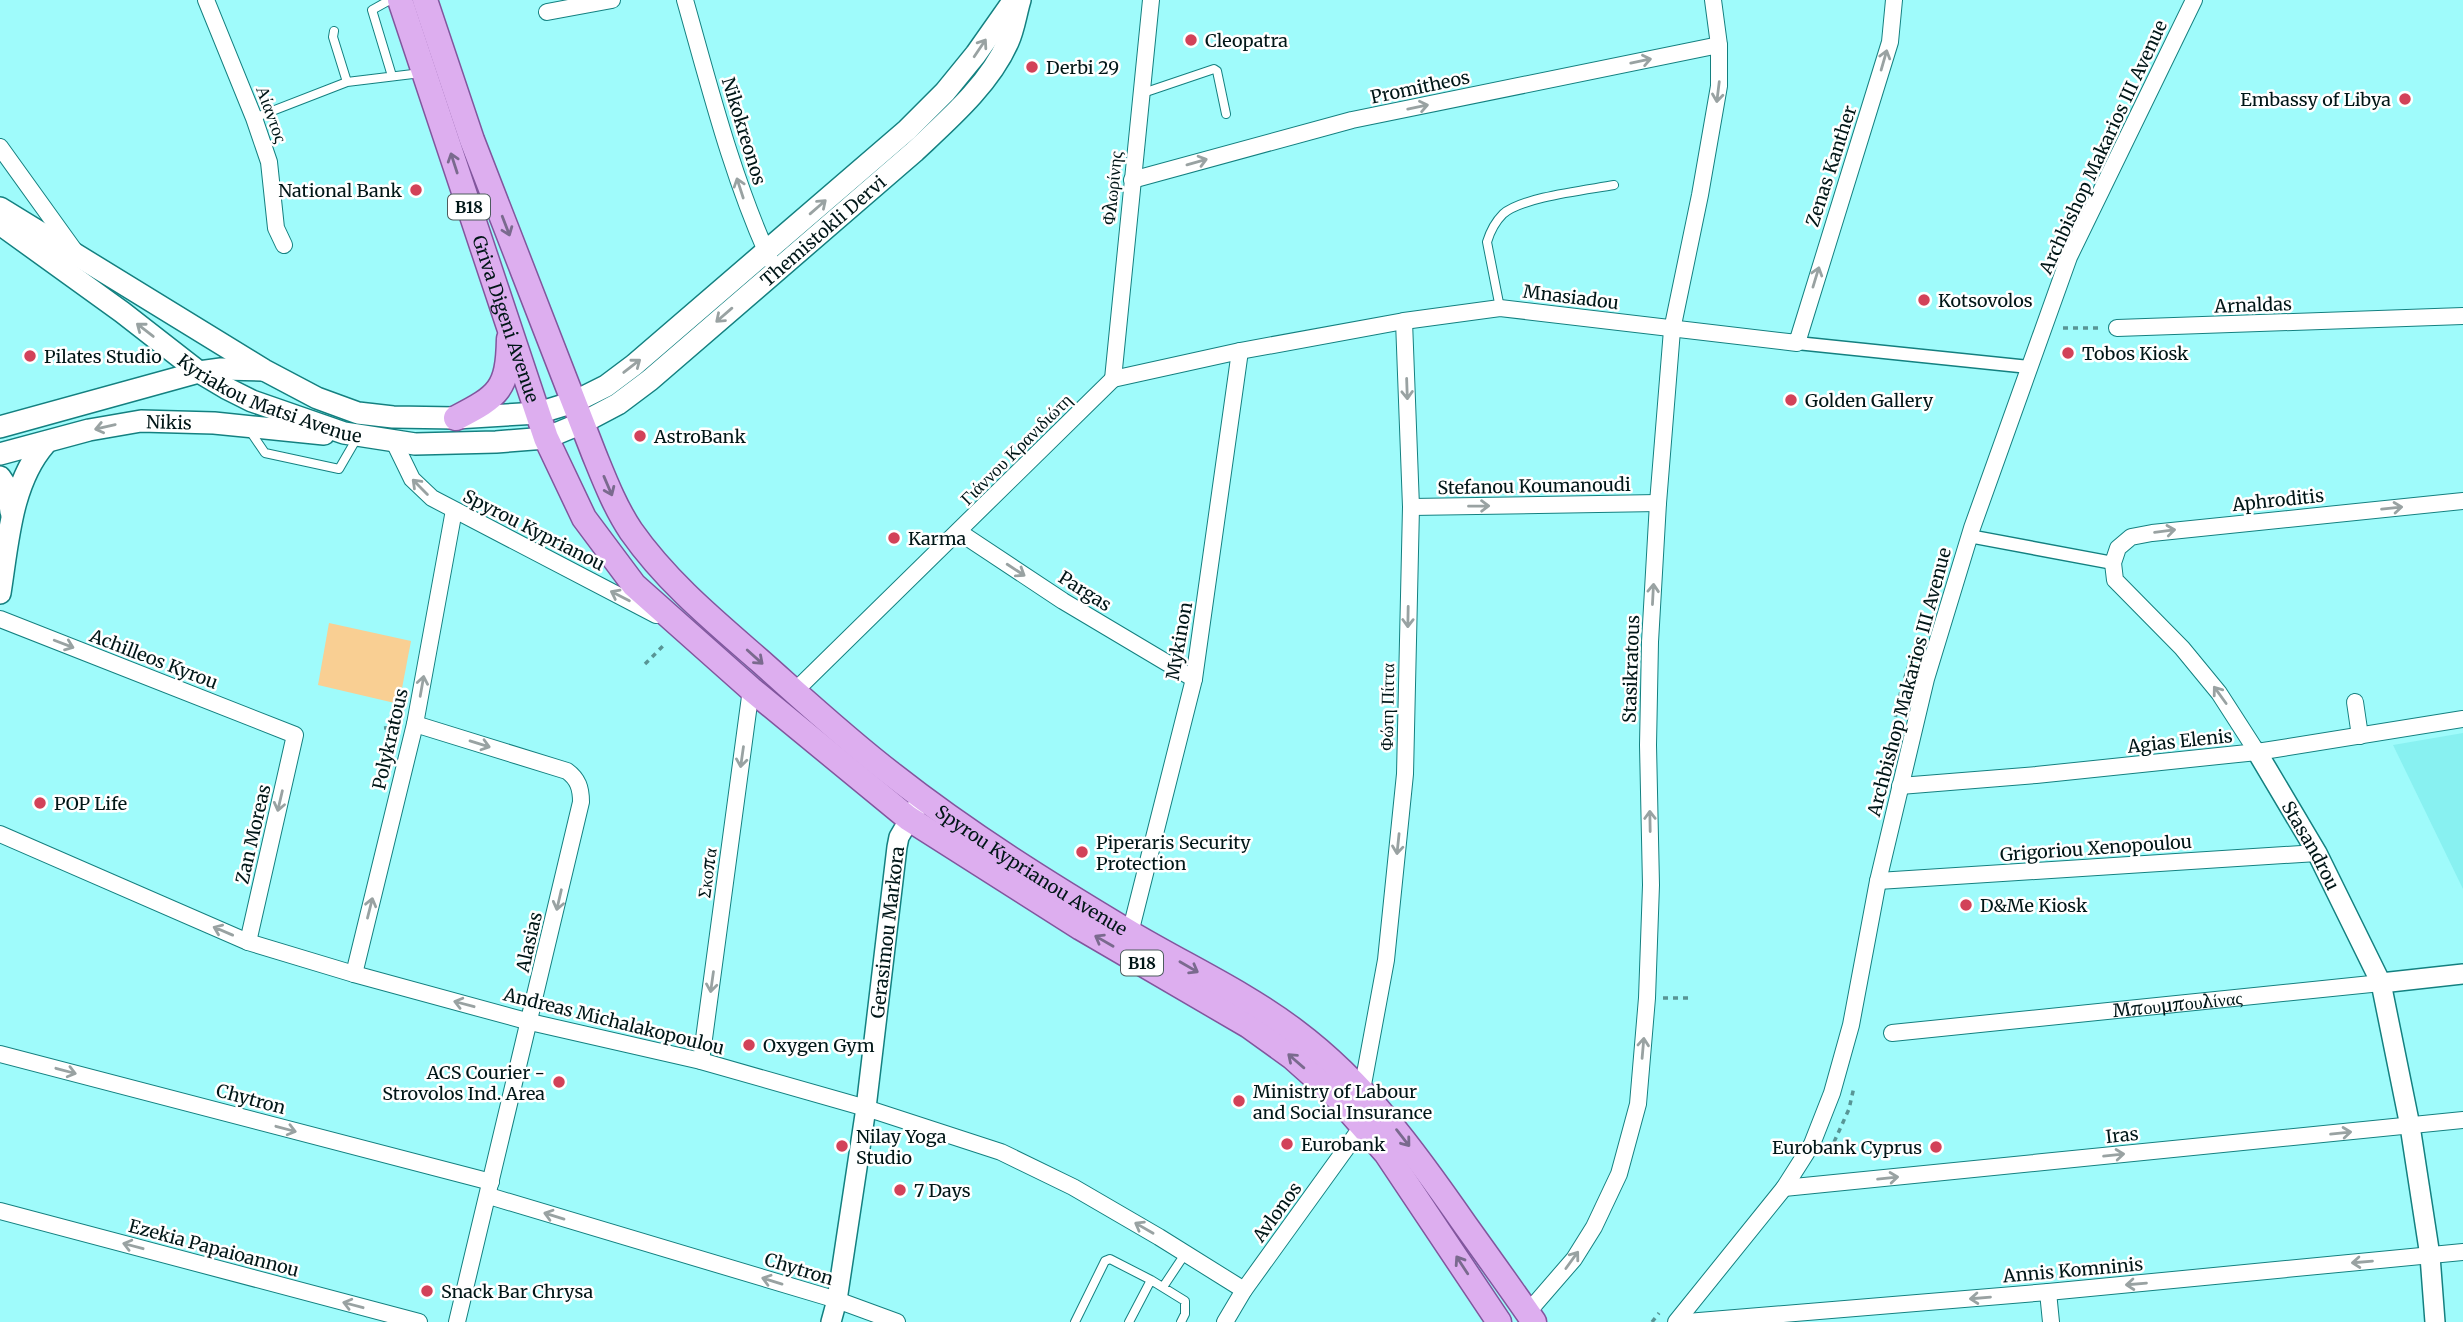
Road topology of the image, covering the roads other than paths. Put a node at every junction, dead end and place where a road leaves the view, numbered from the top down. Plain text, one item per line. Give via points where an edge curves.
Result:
1 (206, 0) edge
2 (390, 0) edge
3 (400, 0) edge
4 (425, 0) edge
5 (612, 0) edge
6 (685, 0) edge
7 (1014, 0) edge
8 (1020, 0) edge
9 (1150, 0) edge
10 (1713, 0) edge
11 (1894, 0) edge
12 (2194, 0) edge
13 (547, 12) dead end
14 (334, 31) dead end
15 (1719, 45) junction
16 (424, 73) junction
17 (392, 76) junction
18 (347, 82) junction
19 (1141, 93) junction
20 (1226, 114) dead end
21 (254, 118) junction
22 (0, 147) edge
23 (1132, 180) junction
24 (1614, 185) dead end
25 (1, 221) edge
26 (284, 245) dead end
27 (78, 257) junction
28 (771, 261) junction
29 (1500, 308) junction
30 (2463, 316) edge
31 (1404, 321) junction
32 (509, 327) junction
33 (2116, 328) road end
34 (1672, 330) junction
35 (1797, 343) junction
36 (1241, 351) junction
37 (2029, 367) junction
38 (264, 370) junction
39 (200, 372) junction
40 (1113, 379) junction
41 (538, 413) junction
42 (578, 413) junction
43 (456, 418) junction
44 (247, 426) junction
45 (0, 427) edge
46 (351, 434) junction
47 (546, 438) junction
48 (394, 442) junction
49 (45, 443) junction
50 (0, 454) edge
51 (0, 477) edge
52 (2463, 501) edge
53 (1658, 503) junction
54 (1411, 507) junction
55 (454, 510) junction
56 (12, 521) junction
57 (959, 532) junction
58 (1969, 536) junction
59 (2113, 563) junction
60 (0, 593) edge
61 (0, 619) edge
62 (680, 627) junction
63 (1194, 679) junction
64 (751, 689) junction
65 (794, 692) junction
66 (2355, 702) dead end
67 (2463, 719) edge
68 (415, 724) junction
69 (295, 735) joint
70 (2360, 736) junction
71 (2257, 752) junction
72 (1900, 786) junction
73 (922, 797) junction
74 (908, 818) junction
75 (0, 834) edge
76 (2317, 853) junction
77 (1878, 881) junction
78 (1130, 933) junction
79 (248, 942) junction
80 (354, 974) junction
81 (2463, 974) edge
82 (2381, 983) junction
83 (530, 1022) junction
84 (1892, 1033) dead end
85 (0, 1054) edge
86 (701, 1061) junction
87 (1362, 1090) junction
88 (866, 1108) junction
89 (2463, 1120) edge
90 (1363, 1125) junction
91 (2410, 1126) junction
92 (1791, 1187) junction
93 (490, 1189) junction
94 (0, 1211) edge
95 (2463, 1252) edge
96 (1185, 1254) junction
97 (2430, 1256) junction
98 (1151, 1280) junction
99 (1163, 1287) junction
100 (1244, 1290) junction
101 (2048, 1292) junction
102 (837, 1300) junction
103 (1531, 1317) edge
104 (419, 1322) edge
105 (457, 1322) edge
106 (831, 1322) edge
107 (897, 1322) edge
108 (1075, 1322) edge
109 (1129, 1322) edge
110 (1181, 1322) edge
111 (1225, 1322) edge
112 (1499, 1322) edge
113 (1676, 1322) edge
114 (1687, 1322) edge
115 (2051, 1322) edge
116 (2435, 1322) edge

1 - 21 street, Αίαντος
2 - 17 lane via 372,10
3 - 16 main road, Griva Digeni Avenue / B18
4 -> 42 main road, Griva Digeni Avenue / B18 via 472,140
5 - 13 street
28 -> 6 street, Nikokreonos via 744,200
28 -> 7 main road, Themistokli Dervi via 946,92
8 - 28 main road, Themistokli Dervi via 1009,41 988,75 953,115 914,152
9 - 19 street, Φλωρίνης
10 - 15 street, Stasikratous
35 -> 11 street, Zenas Kanther via 1887,53
12 - 37 street, Archbishop Makarios III Avenue via 2069,257
14 - 18 lane
23 -> 15 street, Promitheos via 1352,120
15 -> 34 street, Stasikratous via 1719,86
16 - 17 lane
32 -> 16 main road, Griva Digeni Avenue / B18
17 - 18 lane
18 - 21 lane
19 - 20 lane via 1214,69
19 - 23 street, Φλωρίνης
21 - 26 street, Αίαντος via 269,162 276,228
22 - 27 street
23 - 40 street, Φλωρίνης
24 - 29 lane via 1525,203 1503,214 1487,242
25 - 27 main road, Kyriakou Matsi Avenue
39 -> 25 main road, Kyriakou Matsi Avenue
27 - 38 main road, Kyriakou Matsi Avenue
28 - 42 main road, Themistokli Dervi via 606,386
29 - 31 street, Mnasiadou
29 - 34 street, Mnasiadou
30 - 33 street, Arnaldas
31 - 36 street, Mnasiadou
31 -> 54 street, Φώτη Πίττα
32 - 41 main road, Griva Digeni Avenue / B18
32 - 43 main road via 503,382 481,405
34 - 35 street, Mnasiadou
34 - 53 street, Stasikratous
35 - 37 street, Mnasiadou
36 - 40 street, Mnasiadou
36 - 63 street, Mykinon
37 - 58 street, Archbishop Makarios III Avenue
38 - 39 main road, Nikis
38 - 43 main road, Kyriakou Matsi Avenue via 317,398 358,412
39 - 45 main road, Nikis
39 - 46 main road, Kyriakou Matsi Avenue via 252,401
40 - 57 street, Γιάννου Κρανιδιώτη
41 - 42 main road, Kyriakou Matsi Avenue
41 - 43 main road, Kyriakou Matsi Avenue
41 - 47 main road, Griva Digeni Avenue / B18
42 - 47 main road, Kyriakou Matsi Avenue
42 -> 65 main road, Spyrou Kyprianou Avenue / B18 via 615,504 631,531 662,571
44 - 46 main road, Nikis
44 - 46 lane via 265,453 339,469
44 -> 49 main road, Nikis via 141,421
46 - 48 main road, Kyriakou Matsi Avenue
47 - 48 main road, Kyriakou Matsi Avenue
47 - 62 main road, Spyrou Kyprianou Avenue / B18 via 584,517 606,550 634,585
55 -> 48 street, Spyrou Kyprianou via 418,486
49 - 50 main road, Nikis
49 - 56 main road via 29,464
51 - 56 main road via 10,494
59 -> 52 street, Aphroditis via 2124,541 2152,533
54 -> 53 street, Stefanou Koumanoudi
103 -> 53 street, Stasikratous via 1594,1227 1619,1174 1638,1104 1651,885 1648,745
54 -> 87 street, Φώτη Πίττα via 1405,774 1386,960
62 -> 55 street, Spyrou Kyprianou
68 -> 55 street, Polykratous
56 - 60 main road
57 -> 63 street, Pargas
57 - 65 street, Γιάννου Κρανιδιώτη
58 - 59 street
58 - 72 street, Archbishop Makarios III Avenue
71 -> 59 street, Stasandrou via 2219,693 2182,648 2115,580
61 -> 69 street, Achilleos Kyrou
62 - 64 main road, Spyrou Kyprianou Avenue / B18
63 - 78 street, Mykinon
64 - 74 main road, Spyrou Kyprianou Avenue / B18
64 -> 86 street, Σκοπα
65 - 73 main road, Spyrou Kyprianou Avenue / B18
66 - 70 street
67 - 70 street, Agias Elenis
80 -> 68 street, Polykratous
68 -> 83 street, Alasias via 567,771 577,780 581,802
69 -> 79 street, Zan Moreas
70 - 71 street, Agias Elenis
71 - 72 street, Agias Elenis
71 - 76 street, Stasandrou
72 - 77 street, Archbishop Makarios III Avenue
73 - 74 street, Gerasimou Markora
73 - 78 main road, Spyrou Kyprianou Avenue / B18
74 - 88 street, Gerasimou Markora via 897,847
90 -> 74 main road, Spyrou Kyprianou Avenue / B18 via 1293,1057 1250,1026 1081,928
79 -> 75 street, Andreas Michalakopoulou
76 - 77 street, Grigoriou Xenopoulou
76 - 82 street, Stasandrou
77 - 92 street, Archbishop Makarios III Avenue via 1851,1025 1832,1093
78 -> 87 main road, Spyrou Kyprianou Avenue / B18 via 1295,1031
79 - 80 street, Andreas Michalakopoulou
83 -> 80 street, Andreas Michalakopoulou
81 - 82 street, Μπουμπουλίνας
82 - 84 street, Μπουμπουλίνας
82 - 91 street, Stasandrou
83 - 86 street, Andreas Michalakopoulou
83 - 93 street, Alasias
85 -> 93 street, Chytron
86 - 88 street, Andreas Michalakopoulou
87 -> 103 main road, Spyrou Kyprianou Avenue / B18 via 1405,1141
96 -> 88 street, Andreas Michalakopoulou via 1073,1187 1001,1152
88 - 102 street, Gerasimou Markora
89 - 91 street, Iras
90 - 100 street, Avlonos
112 -> 90 main road, Spyrou Kyprianou Avenue / B18
92 -> 91 street, Iras
91 - 97 street, Stasandrou
92 - 113 street, Archbishop Makarios III Avenue
102 -> 93 street, Chytron
93 - 105 street, Alasias
104 -> 94 street, Ezekia Papaioannou
95 - 97 street, Annis Komninis
96 - 99 lane
96 - 100 street, Andreas Michalakopoulou
97 -> 101 street, Annis Komninis
97 - 116 street, Stasandrou
98 - 99 lane
98 - 108 lane via 1114,1259 1105,1261
98 - 109 lane
99 - 110 lane via 1185,1301
100 - 111 street, Avlonos
101 -> 114 street, Annis Komninis
101 - 115 street
102 - 106 street, Gerasimou Markora
102 - 107 street, Chytron

